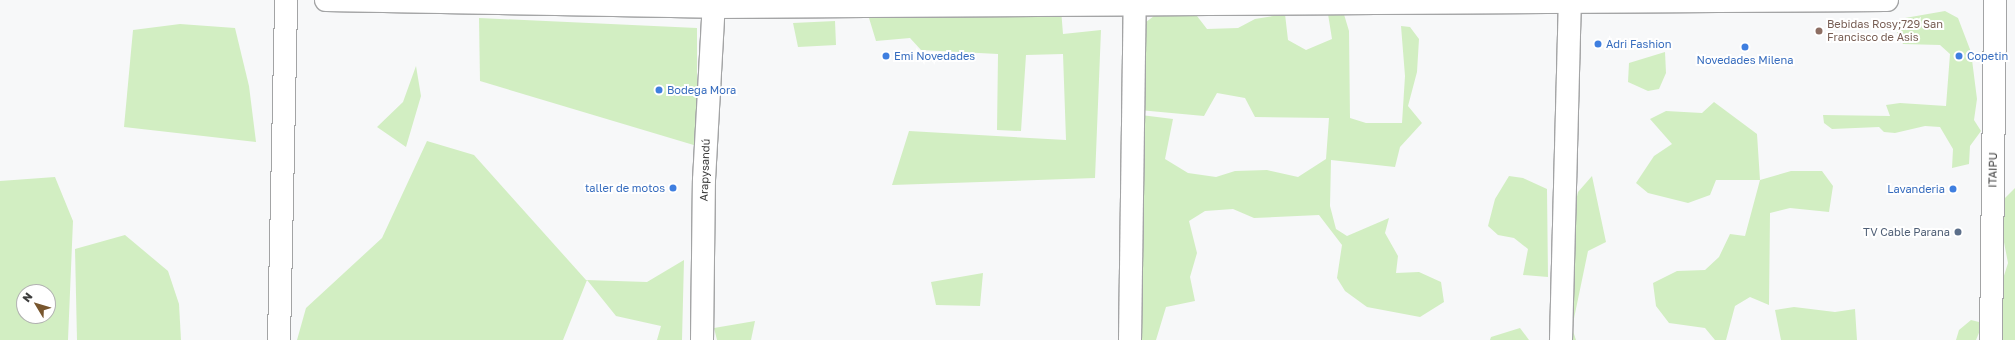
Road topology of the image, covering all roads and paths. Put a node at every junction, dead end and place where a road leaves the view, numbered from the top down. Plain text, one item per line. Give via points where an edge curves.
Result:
1 (286, 0) edge
2 (326, 0) edge
3 (1886, 0) edge
4 (1995, 0) edge
5 (1135, 2) edge
6 (1570, 2) junction
7 (714, 3) edge
8 (278, 340) edge
9 (702, 340) edge
10 (1130, 340) edge
11 (1561, 340) edge
12 (1991, 340) edge

1 - 8 street
2 - 7 street
3 - 6 street
4 - 12 street, ITAIPU
5 - 6 street
5 - 7 street
5 - 10 street
6 - 11 street
7 - 9 street, Arapysandú via 704,180

